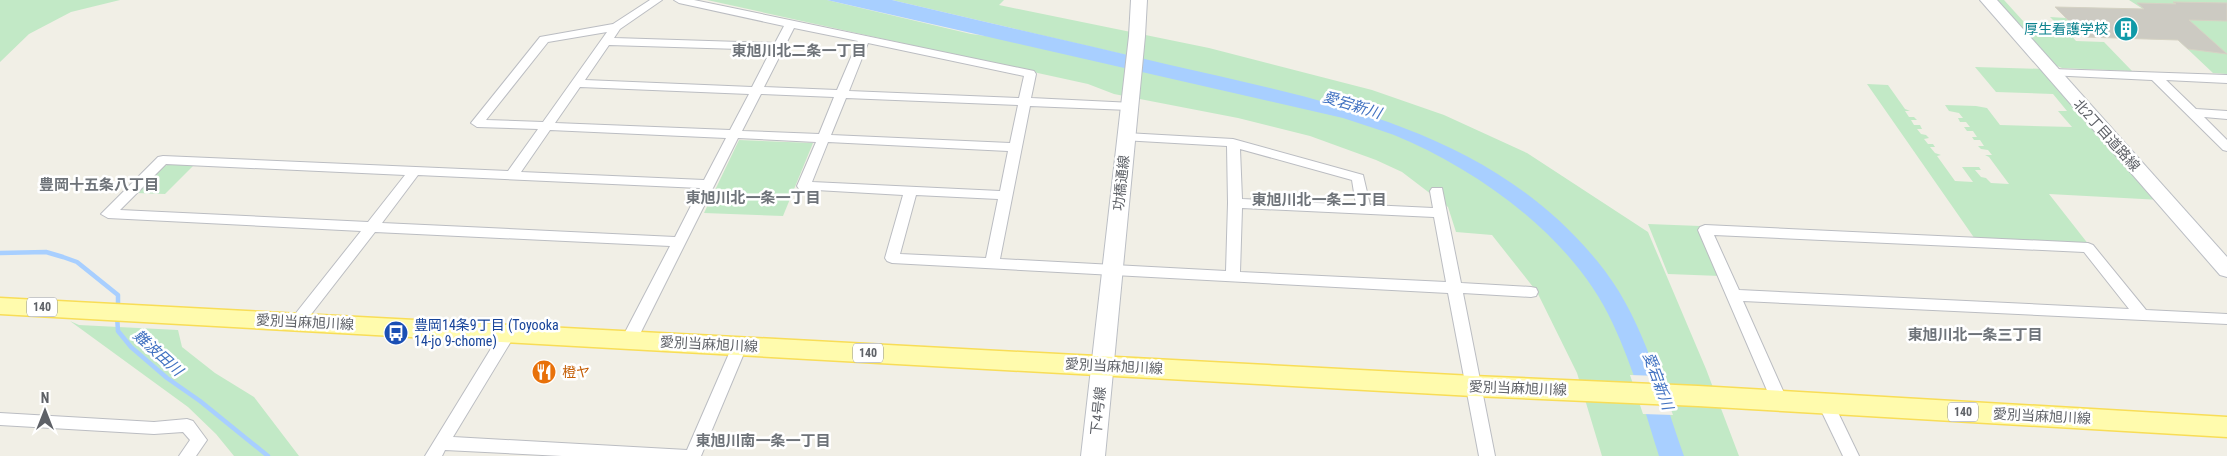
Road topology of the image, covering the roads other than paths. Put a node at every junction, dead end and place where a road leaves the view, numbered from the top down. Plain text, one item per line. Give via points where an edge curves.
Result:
1 (657, 0) edge
2 (679, 0) edge
3 (1139, 0) edge
4 (1988, 0) edge
5 (791, 23) junction
6 (616, 27) junction
7 (865, 38) junction
8 (606, 41) junction
9 (779, 47) junction
10 (2052, 72) junction
11 (2156, 77) junction
12 (2227, 79) edge
13 (576, 83) junction
14 (757, 91) junction
15 (842, 94) junction
16 (1130, 97) junction
17 (1025, 101) junction
18 (2194, 114) junction
19 (2227, 115) edge
20 (546, 127) junction
21 (734, 134) junction
22 (1126, 137) junction
23 (823, 139) junction
24 (1233, 143) junction
25 (1015, 147) junction
26 (2227, 147) edge
27 (415, 171) junction
28 (513, 174) junction
29 (708, 184) junction
30 (912, 191) junction
31 (1437, 191) dead end
32 (1005, 195) junction
33 (1235, 203) junction
34 (1364, 209) junction
35 (1440, 213) junction
36 (371, 227) junction
37 (679, 242) junction
38 (992, 263) junction
39 (1112, 270) junction
40 (2227, 270) edge
41 (1233, 276) junction
42 (1456, 288) junction
43 (1531, 292) dead end
44 (1733, 295) junction
45 (0, 306) edge
46 (2143, 316) junction
47 (2227, 319) edge
48 (297, 322) junction
49 (508, 333) junction
50 (629, 340) junction
51 (739, 346) junction
52 (1103, 365) junction
53 (1473, 386) junction
54 (1780, 402) junction
55 (1826, 404) junction
56 (0, 419) edge
57 (2227, 427) edge
58 (436, 450) edge
59 (187, 456) edge
60 (686, 456) edge
61 (693, 456) edge
62 (1093, 456) edge
63 (1487, 456) edge
64 (1851, 456) edge

1 - 6 street
2 - 5 street
3 - 16 street, 功橋通線
4 - 10 street, 北2丁目道路線
5 - 7 street
5 - 9 street
6 - 8 street
6 - 20 street via 544,39 477,123
7 - 15 street
7 - 17 street via 1030,74
8 - 9 street
8 - 13 street
9 - 14 street
10 - 11 street
10 - 40 street, 北2丁目道路線
11 - 12 street
11 - 18 street
13 - 14 street
13 - 20 street
14 - 15 street
14 - 21 street
15 - 17 street
15 - 23 street
16 - 17 street
16 - 22 street, 功橋通線
17 - 25 street
18 - 19 street
18 - 26 street
20 - 21 street
20 - 28 street
21 - 23 street
21 - 29 street
22 - 24 street
22 - 39 street, 功橋通線
23 - 25 street
23 - 30 street via 804,186
24 - 33 street
24 - 34 street via 1358,178
25 - 32 street
27 - 28 street
27 - 36 street
27 - 36 street via 162,160 108,214
28 - 29 street
29 - 37 street
30 - 32 street
30 - 38 street via 892,258
31 - 35 street
32 - 38 street
33 - 34 street
33 - 41 street
34 - 35 street
35 - 42 street
36 - 37 street
36 - 48 street
37 - 50 street
38 - 39 street
39 - 41 street
39 - 52 street, 功橋通線
41 - 42 street
42 - 43 street
42 - 53 street
44 - 46 street
44 - 46 street via 1705,230 2088,248
44 - 54 street
45 - 48 main road, 愛別当麻旭川線 / 140
46 - 47 street
48 - 49 main road, 愛別当麻旭川線 / 140
49 - 50 main road, 愛別当麻旭川線 / 140
49 - 58 street
50 - 51 main road, 愛別当麻旭川線 / 140
51 - 52 main road, 愛別当麻旭川線 / 140
51 - 61 street
52 - 53 main road, 愛別当麻旭川線 / 140
52 - 62 street, 下4号線
53 - 54 main road, 愛別当麻旭川線 / 140
53 - 63 street
54 - 55 main road, 愛別当麻旭川線 / 140
55 - 57 main road, 愛別当麻旭川線 / 140
55 - 64 street
56 - 59 street via 154,428 187,425 199,440
58 - 60 street

